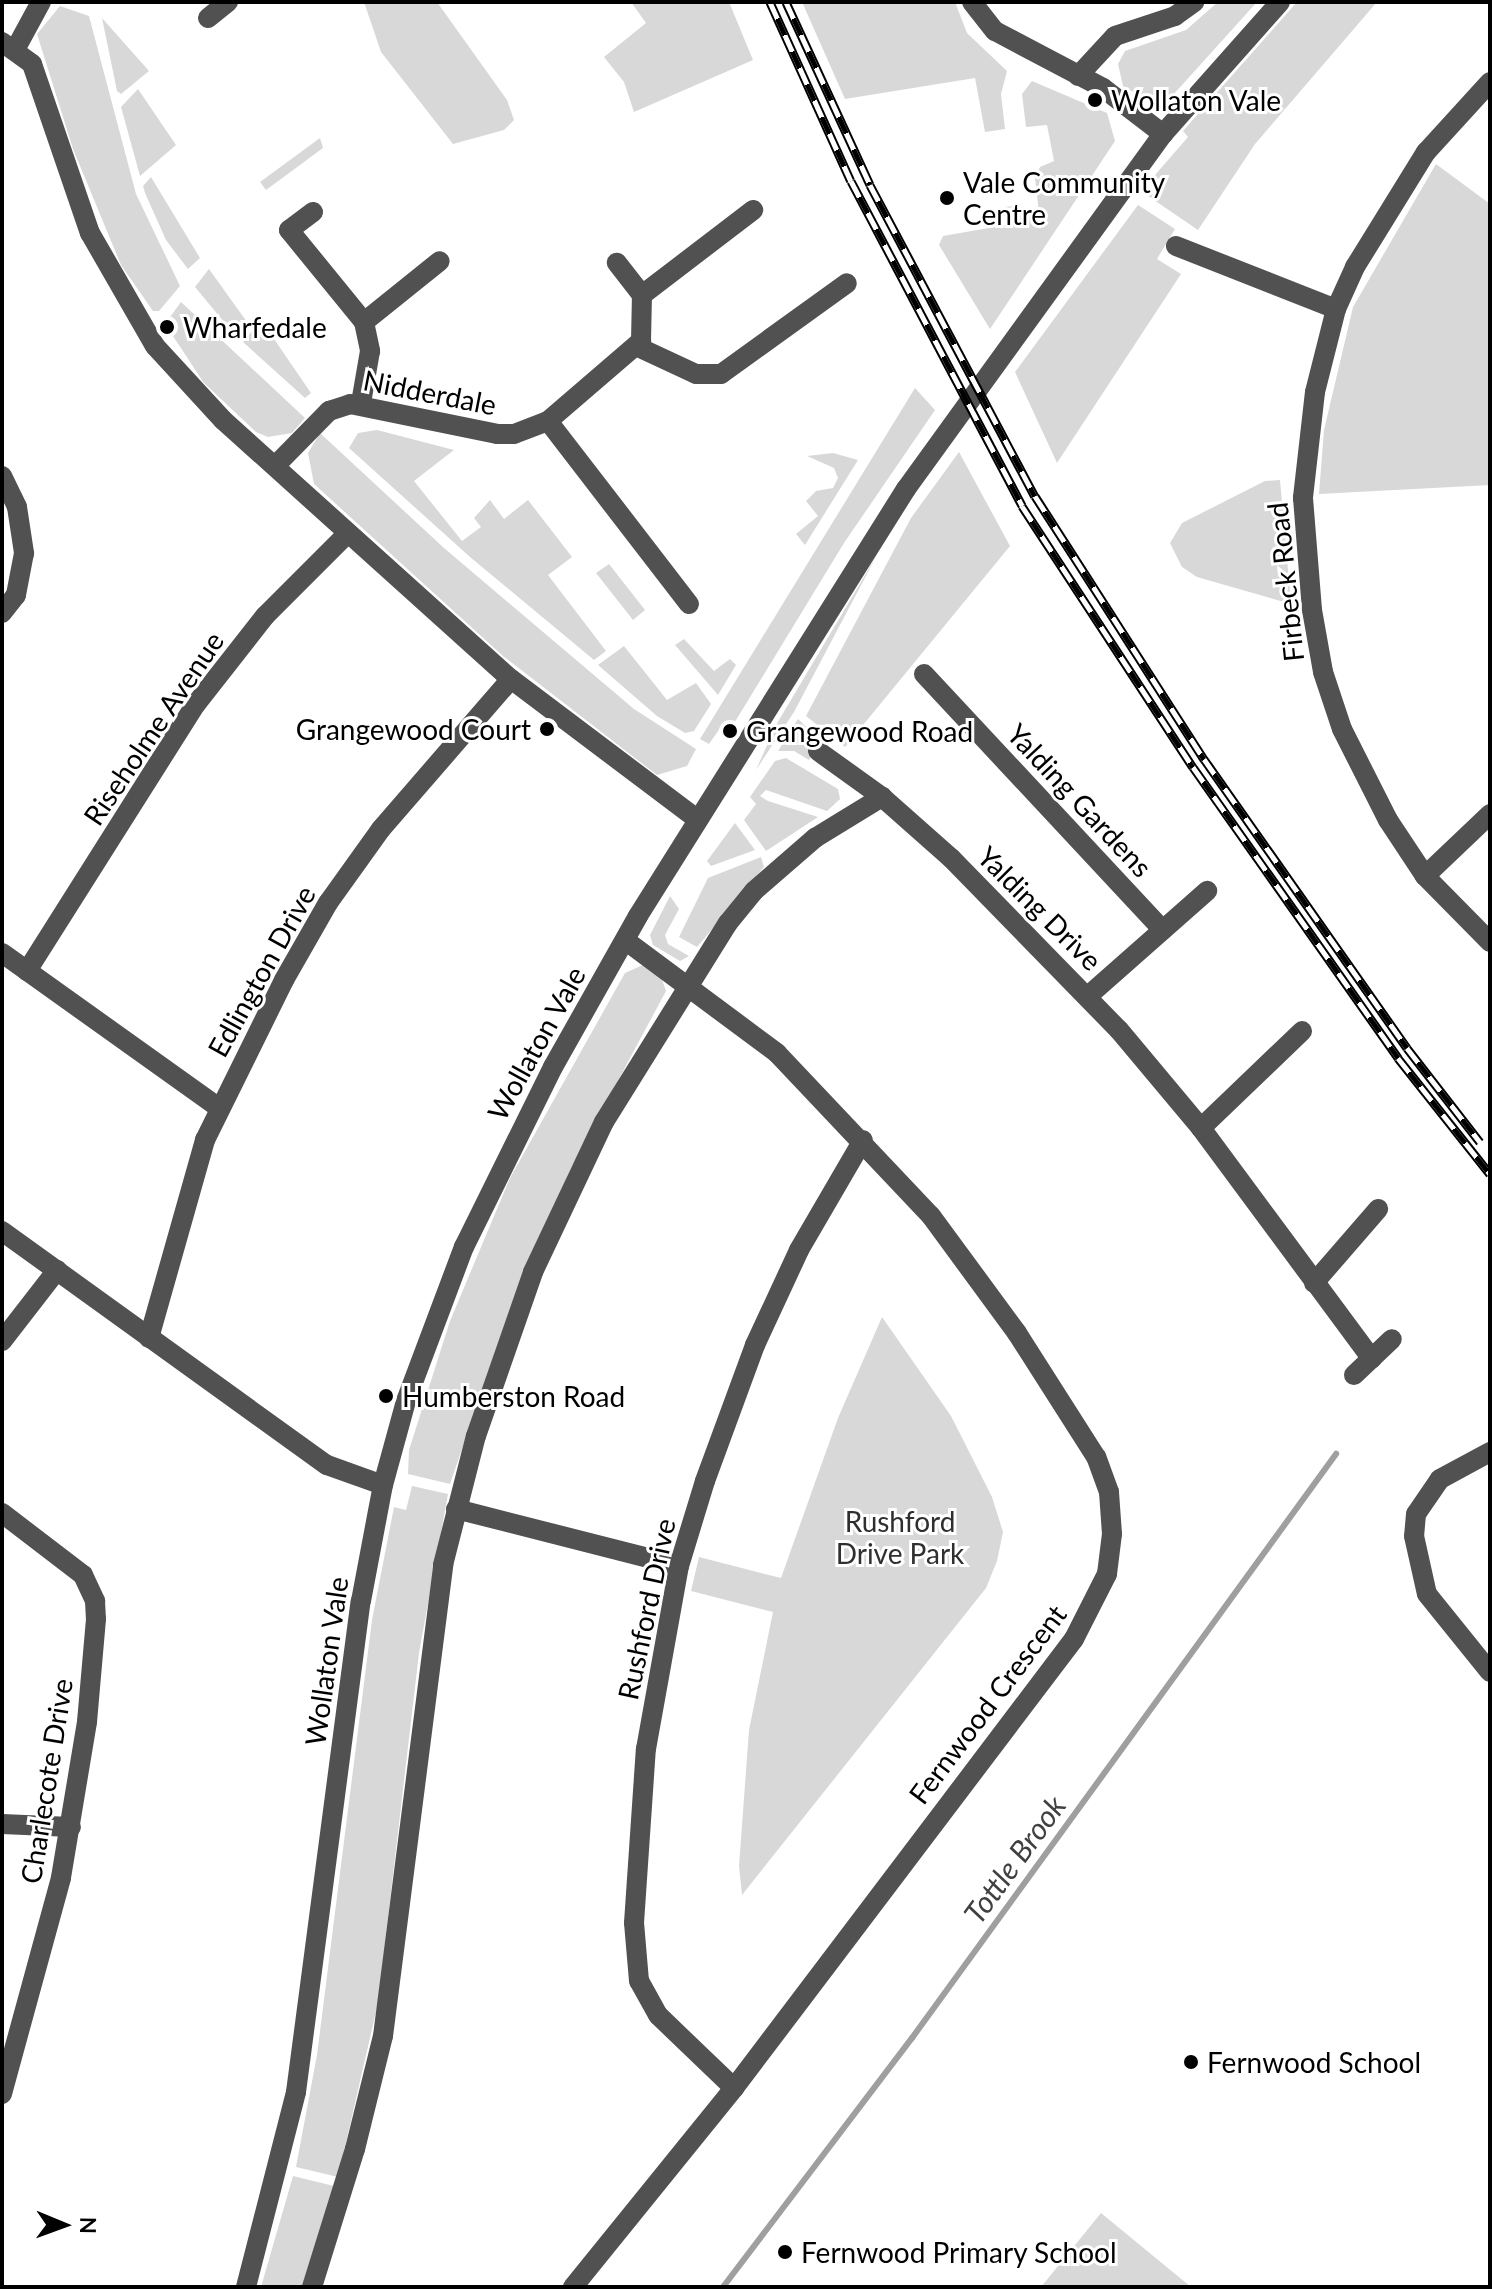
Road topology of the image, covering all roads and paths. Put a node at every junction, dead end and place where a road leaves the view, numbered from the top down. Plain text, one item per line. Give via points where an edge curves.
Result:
1 (41, 2) edge
2 (228, 2) edge
3 (972, 2) edge
4 (1194, 2) edge
5 (1280, 2) edge
6 (208, 18) dead end
7 (9, 45) edge
8 (1078, 76) junction
9 (1490, 82) edge
10 (1163, 134) junction
11 (753, 210) dead end
12 (313, 212) dead end
13 (1176, 246) dead end
14 (440, 261) dead end
15 (617, 263) dead end
16 (847, 283) dead end
17 (642, 295) junction
18 (1336, 309) junction
19 (364, 322) junction
20 (638, 347) junction
21 (361, 403) junction
22 (548, 421) junction
23 (276, 465) junction
24 (2, 476) edge
25 (348, 533) junction
26 (689, 604) dead end
27 (2, 613) edge
28 (924, 674) dead end
29 (511, 679) junction
30 (818, 751) dead end
31 (882, 797) junction
32 (1490, 814) edge
33 (698, 820) junction
34 (1425, 876) junction
35 (1207, 891) dead end
36 (1163, 930) junction
37 (625, 940) junction
38 (1490, 942) edge
39 (2, 953) edge
40 (27, 971) junction
41 (689, 984) junction
42 (1088, 996) junction
43 (1302, 1031) dead end
44 (219, 1108) junction
45 (1201, 1128) junction
46 (863, 1140) junction
47 (1378, 1209) dead end
48 (2, 1231) edge
49 (57, 1270) junction
50 (1314, 1283) junction
51 (149, 1338) junction
52 (1392, 1339) dead end
53 (2, 1341) edge
54 (1372, 1359) junction
55 (1354, 1375) dead end
56 (1490, 1452) edge
57 (383, 1485) junction
58 (456, 1509) junction
59 (2, 1513) edge
60 (679, 1566) junction
61 (1490, 1672) edge
62 (2, 1824) edge
63 (71, 1827) junction
64 (734, 2088) junction
65 (2, 2094) edge
66 (246, 2287) edge
67 (312, 2287) edge
68 (573, 2287) edge

1 - 7 street
2 - 6 street
3 - 8 street via 995,31
4 - 8 street via 1175,16 1123,31
5 - 10 street, Wollaton Vale
7 - 23 street via 37,76 90,233 155,346 223,420
8 - 10 street via 1127,104
9 - 18 street, Firbeck Road via 1426,152 1378,226
10 - 33 street, Wollaton Vale via 916,475
11 - 17 street
12 - 19 street via 289,230
13 - 18 street
14 - 19 street
15 - 17 street
16 - 20 street via 721,374 696,374
17 - 20 street
18 - 34 street, Firbeck Road via 1315,392 1304,472 1312,610 1323,672 1342,729 1388,820
19 - 21 street via 370,351
20 - 22 street, Nidderdale
21 - 22 street, Nidderdale via 497,434 514,434
21 - 23 street, Nidderdale via 329,411
22 - 26 street
23 - 25 street
24 - 27 street via 17,507 24,553 16,595
25 - 29 street
25 - 40 street, Riseholme Avenue via 265,616 204,693
28 - 36 street, Yalding Gardens
29 - 33 street
29 - 44 street, Edlington Drive via 405,798 328,903
30 - 31 street, Yalding Drive
31 - 41 street via 815,838 754,891
31 - 42 street, Yalding Drive
32 - 34 street
33 - 37 street, Wollaton Vale
34 - 38 street, Firbeck Road
35 - 36 street
36 - 42 street
37 - 41 street, Fernwood Crescent
37 - 57 street, Wollaton Vale via 546,1080 464,1247 411,1386
39 - 40 street
40 - 44 street
41 - 46 street, Fernwood Crescent via 777,1053
41 - 58 street via 604,1122 556,1216 490,1389
42 - 45 street, Yalding Drive
43 - 45 street
44 - 51 street, Edlington Drive via 191,1179
45 - 50 street, Yalding Drive
46 - 60 street, Rushford Drive via 826,1197 755,1345
46 - 64 street, Fernwood Crescent via 959,1251 1096,1457 1112,1512 1111,1549 1099,1594 1074,1639
47 - 50 street
48 - 49 street
49 - 51 street
49 - 53 street
50 - 54 street, Yalding Drive
51 - 57 street via 327,1465
52 - 54 street
54 - 55 street
56 - 61 street via 1440,1479 1416,1514 1414,1536 1427,1594
57 - 66 street, Wollaton Vale via 361,1601 296,2092
58 - 60 street
58 - 67 street via 432,1622 383,2036
59 - 63 street, Charlecote Drive via 72,1564 95,1601 87,1722
60 - 64 street, Rushford Drive via 641,1789 635,1964 658,2015
62 - 63 street
63 - 65 street, Charlecote Drive
64 - 68 street, Fernwood Crescent

